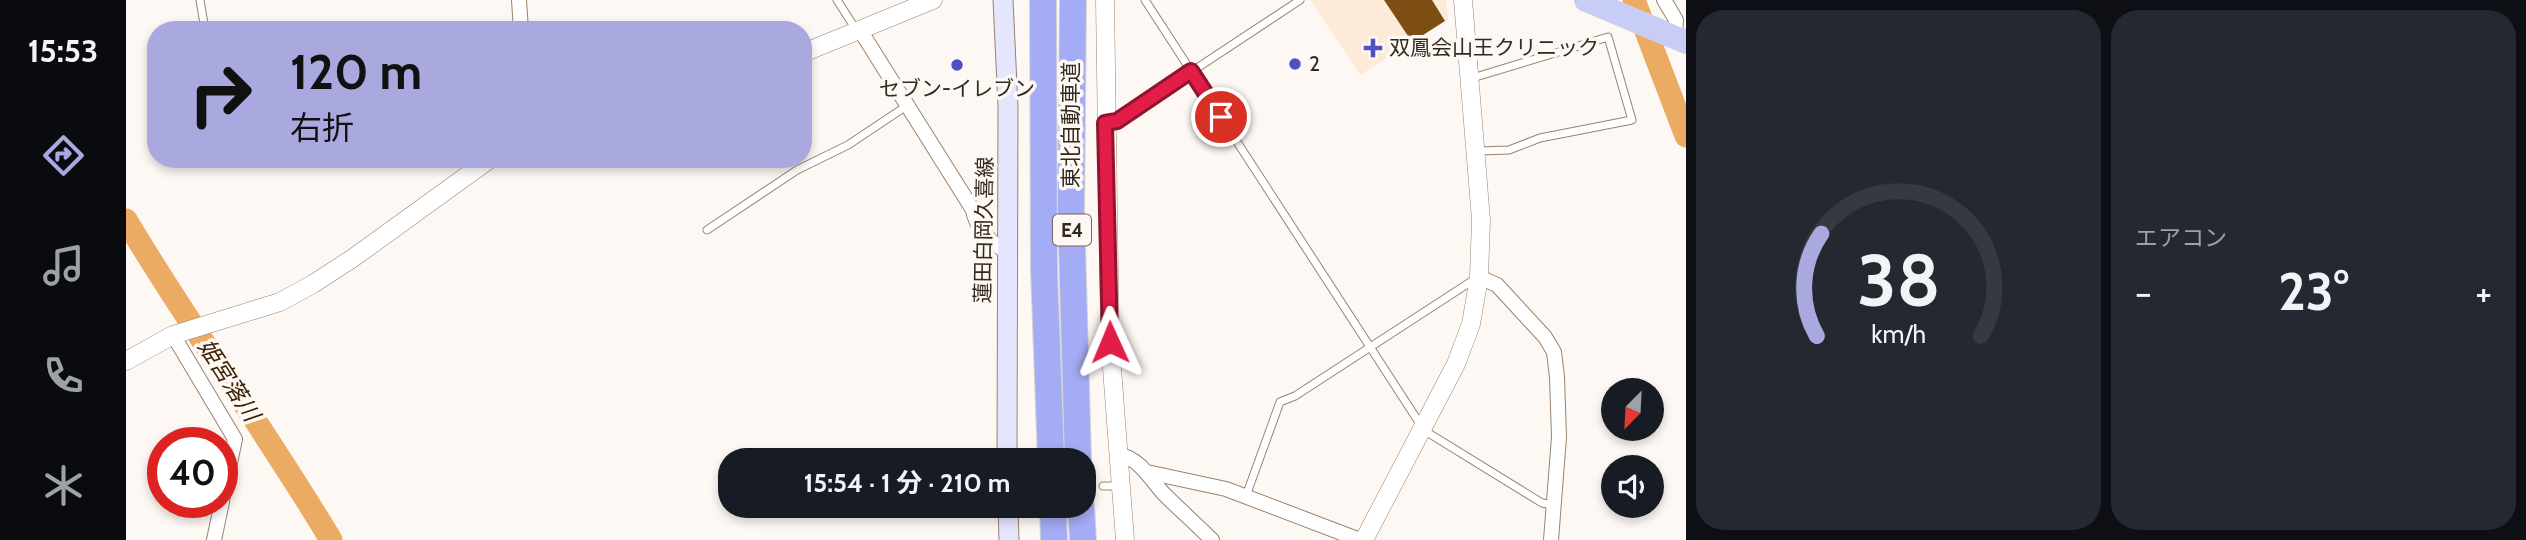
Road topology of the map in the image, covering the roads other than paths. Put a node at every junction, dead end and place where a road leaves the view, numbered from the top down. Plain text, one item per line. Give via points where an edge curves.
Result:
1 (200, 0) edge
2 (519, 0) edge
3 (837, 0) edge
4 (933, 0) edge
5 (1003, 0) edge
6 (1043, 0) edge
7 (1073, 0) edge
8 (1105, 0) edge
9 (1144, 0) edge
10 (1300, 0) edge
11 (1463, 0) edge
12 (1586, 0) edge
13 (1664, 0) edge
14 (204, 21) edge
15 (520, 21) edge
16 (859, 31) junction
17 (1681, 40) edge
18 (812, 49) edge
19 (1191, 71) junction
20 (1468, 79) junction
21 (908, 104) junction
22 (1105, 123) junction
23 (1474, 151) junction
24 (812, 163) edge
25 (478, 168) edge
26 (801, 168) edge
27 (707, 230) dead end
28 (1007, 251) junction
29 (1479, 277) junction
30 (173, 335) junction
31 (1370, 346) junction
32 (126, 361) edge
33 (228, 427) edge
34 (1422, 427) junction
35 (1007, 448) edge
36 (1051, 448) edge
37 (1078, 448) edge
38 (1118, 454) junction
39 (1147, 472) junction
40 (1246, 497) junction
41 (1553, 505) junction
42 (219, 518) edge
43 (1008, 518) edge
44 (1053, 518) edge
45 (1082, 518) edge
46 (1554, 539) edge
47 (214, 540) edge
48 (1009, 540) edge
49 (1054, 540) edge
50 (1083, 540) edge
51 (1125, 540) edge
52 (1212, 540) edge
53 (1362, 540) edge

1 - 14 lane
2 - 15 street
3 - 16 lane
4 - 16 street
5 - 28 main road, 蓮田白岡久喜線
6 - 36 highway, 東北自動車道 / E4 via 1044,269
7 - 37 highway, 東北自動車道 / E4 via 1071,210
8 - 22 street
9 - 19 lane
10 - 19 lane
11 - 20 street
12 - 17 main road
13 - 17 street
16 - 18 street
16 - 21 street
19 - 22 lane via 1117,121
19 - 31 lane
20 - 23 street
20 - 23 lane via 1608,37 1632,120 1540,138 1510,150
21 - 24 lane via 848,145
21 - 28 street via 974,216 997,248
22 - 38 street via 1110,342
23 - 29 street via 1481,220
25 - 30 street via 313,284 280,302
26 - 27 lane
28 - 35 main road, 蓮田白岡久喜線
29 - 31 lane
29 - 34 street via 1471,324 1456,364
29 - 41 street via 1497,285 1554,352 1559,437
30 - 32 street
30 - 33 street
31 - 34 lane
31 - 40 lane via 1280,402
34 - 41 lane via 1521,491
34 - 53 street
38 - 39 street via 1130,457
38 - 51 street via 1112,486
39 - 40 street
39 - 52 street
40 - 53 street
41 - 46 street
42 - 47 street
43 - 48 main road
44 - 49 highway
45 - 50 highway

